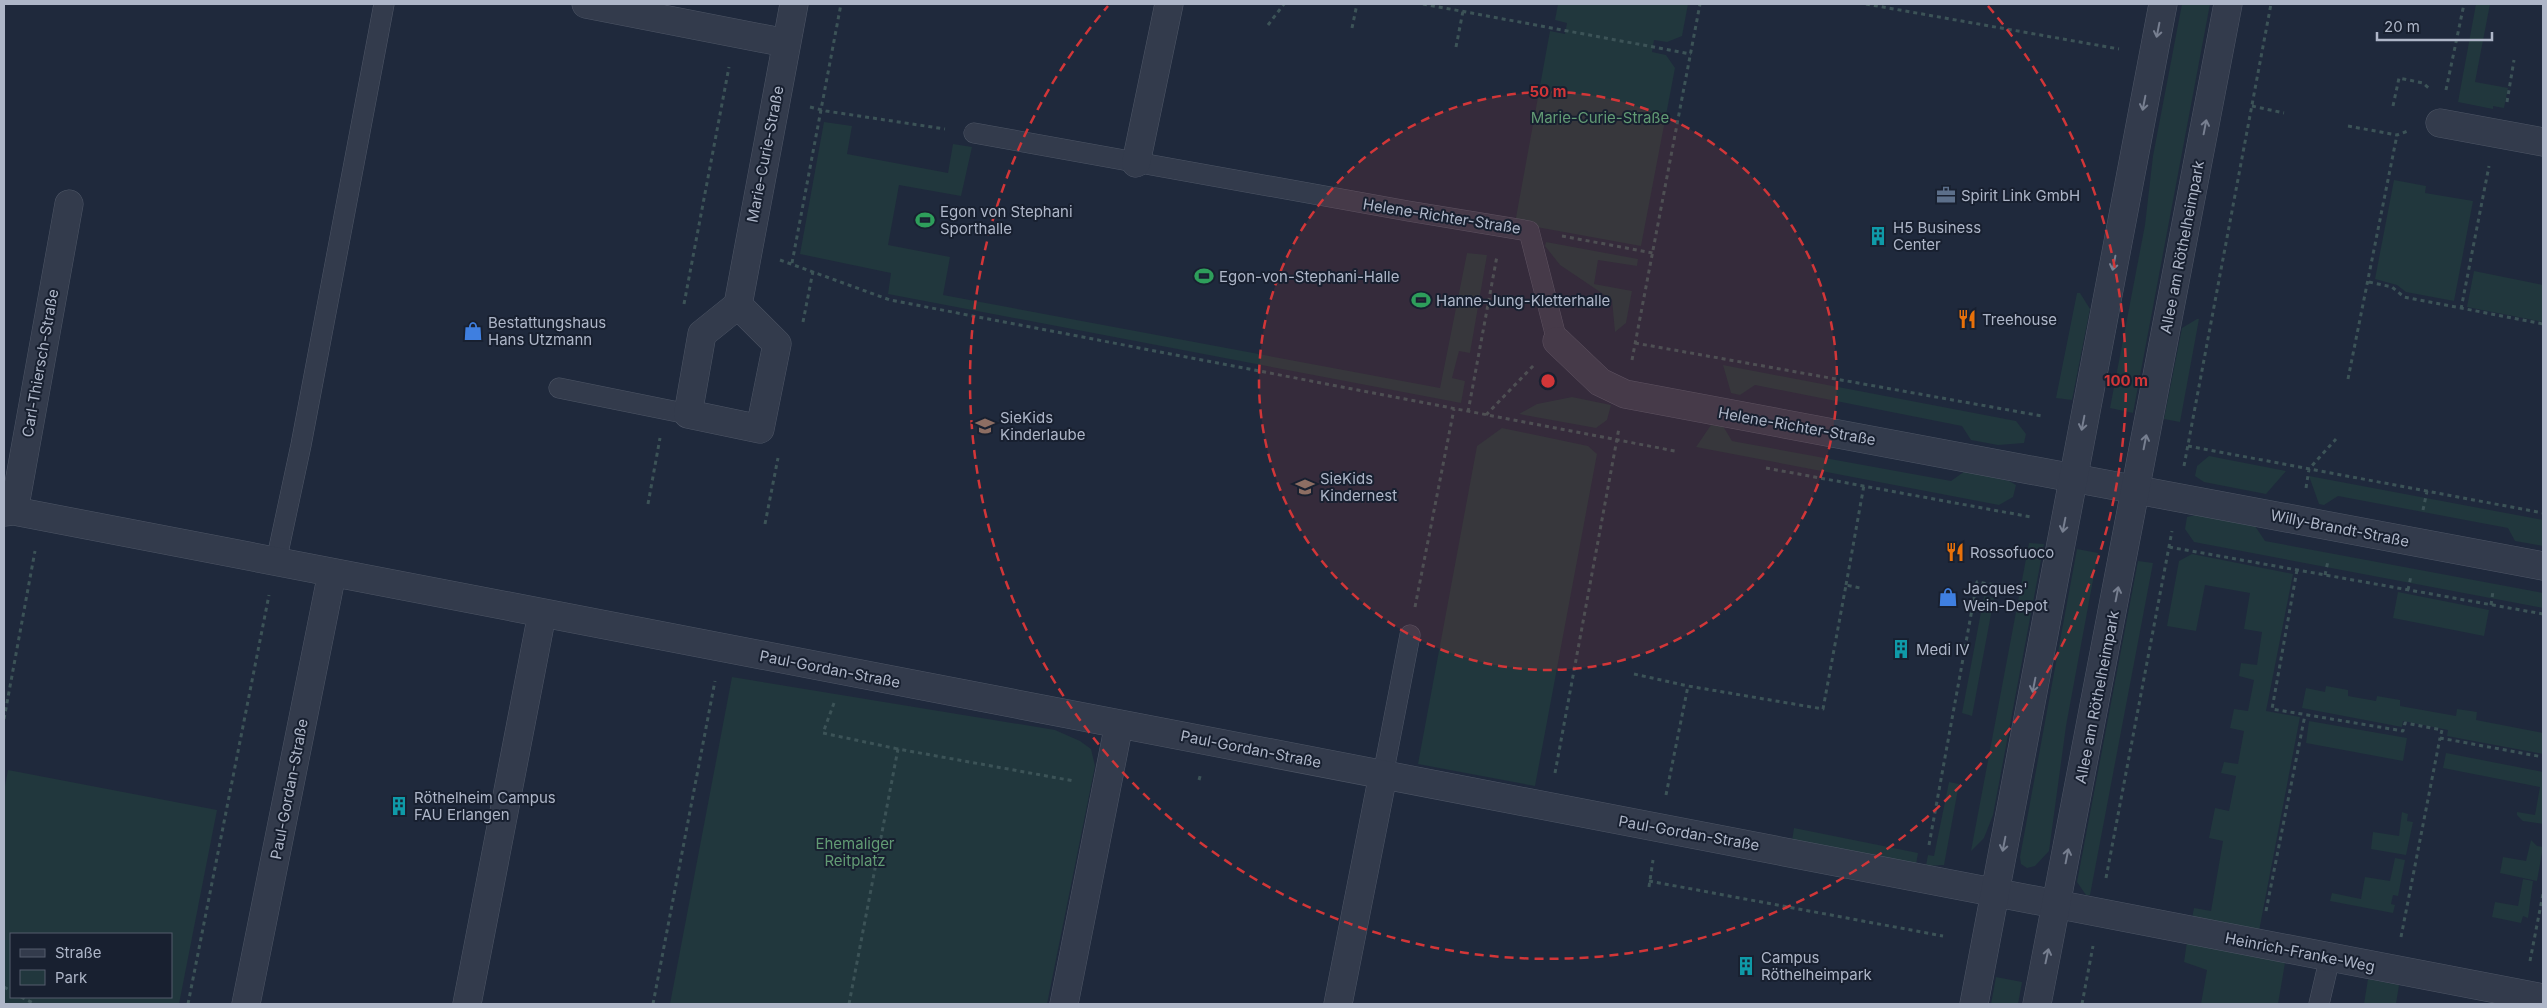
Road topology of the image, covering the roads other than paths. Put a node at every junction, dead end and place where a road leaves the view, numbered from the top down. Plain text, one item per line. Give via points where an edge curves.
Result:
1 (384, 4) edge
2 (586, 4) edge
3 (794, 4) edge
4 (1169, 4) edge
5 (2163, 4) edge
6 (2228, 4) edge
7 (627, 8) edge
8 (786, 43) junction
9 (2440, 123) road end
10 (974, 133) road end
11 (2543, 142) edge
12 (1136, 163) junction
13 (69, 204) dead end
14 (738, 305) junction
15 (1557, 341) joint
16 (559, 388) dead end
17 (676, 412) junction
18 (2073, 477) junction
19 (2136, 489) junction
20 (9, 511) edge
21 (276, 562) junction
22 (2543, 566) edge
23 (332, 574) junction
24 (542, 614) junction
25 (1410, 635) road end
26 (1119, 724) junction
27 (1383, 775) junction
28 (1995, 892) junction
29 (2058, 904) junction
30 (2330, 957) junction
31 (2533, 996) edge
32 (246, 1004) edge
33 (467, 1004) edge
34 (1064, 1004) edge
35 (1338, 1004) edge
36 (1974, 1004) edge
37 (2037, 1004) edge
38 (2319, 1004) edge

1 - 21 lane
2 - 7 street
3 - 8 street, Marie-Curie-Straße
4 - 12 street
5 -> 18 street
19 -> 6 street, Allee am Röthelheimpark
7 - 8 street
8 - 14 street, Marie-Curie-Straße
9 - 11 street
10 - 12 lane, Helene-Richter-Straße
12 - 15 lane, Helene-Richter-Straße via 1529,230
13 - 20 street, Carl-Thiersch-Straße
14 - 17 street via 702,334
14 - 17 street via 777,344 760,429
15 - 18 street, Helene-Richter-Straße via 1600,382 1625,394
16 - 17 lane
18 - 19 street
18 -> 28 street
19 - 22 street, Willy-Brandt-Straße
29 -> 19 street, Allee am Röthelheimpark
20 - 21 street, Paul-Gordan-Straße
21 - 23 street, Paul-Gordan-Straße
23 - 24 street, Paul-Gordan-Straße
23 - 32 street, Paul-Gordan-Straße
24 - 26 street, Paul-Gordan-Straße
24 - 33 street
25 - 27 lane
26 - 27 street, Paul-Gordan-Straße
26 - 34 street
27 - 28 street, Paul-Gordan-Straße
27 - 35 street
28 - 29 street
28 - 36 street
29 - 30 street, Heinrich-Franke-Weg
37 -> 29 street, Allee am Röthelheimpark
30 - 31 street, Heinrich-Franke-Weg
30 - 38 lane

